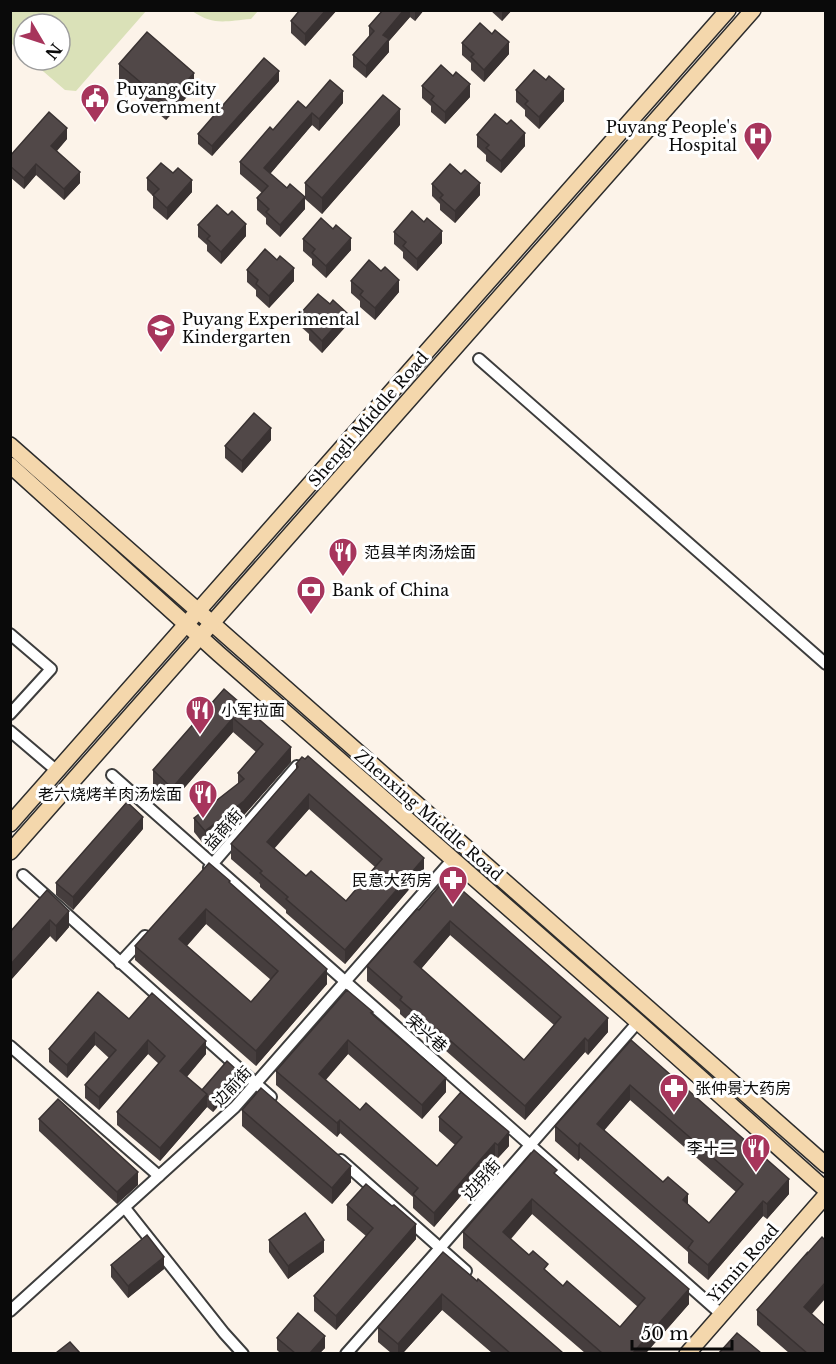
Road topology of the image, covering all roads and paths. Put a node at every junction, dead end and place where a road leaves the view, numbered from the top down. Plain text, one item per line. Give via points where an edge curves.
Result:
1 (728, 10) edge
2 (753, 10) edge
3 (479, 359) dead end
4 (10, 445) edge
5 (10, 465) edge
6 (198, 611) junction
7 (212, 623) junction
8 (187, 624) junction
9 (10, 634) edge
10 (200, 636) junction
11 (825, 664) edge
12 (10, 714) edge
13 (10, 730) edge
14 (297, 766) edge
15 (57, 771) junction
16 (112, 775) dead end
17 (10, 824) edge
18 (10, 852) edge
19 (452, 860) junction
20 (208, 868) junction
21 (23, 875) dead end
22 (151, 930) edge
23 (120, 963) junction
24 (346, 981) junction
25 (638, 1022) junction
26 (10, 1046) edge
27 (256, 1084) junction
28 (282, 1107) edge
29 (531, 1145) junction
30 (335, 1154) edge
31 (825, 1165) edge
32 (159, 1176) junction
33 (825, 1190) edge
34 (825, 1195) edge
35 (125, 1208) junction
36 (440, 1248) junction
37 (474, 1278) edge
38 (10, 1311) edge
39 (721, 1314) junction
40 (243, 1353) edge
41 (346, 1353) edge
42 (687, 1353) edge

1 - 6 street, Shengli Middle Road
2 - 7 street, Shengli Middle Road
3 - 11 street
4 - 6 street, Zhenxing Middle Road
5 - 8 street, Zhenxing Middle Road
6 - 7 street, Zhenxing Middle Road
6 - 8 street, Shengli Middle Road
7 - 10 street, Shengli Middle Road
7 - 31 street, Zhenxing Middle Road
8 - 10 street, Zhenxing Middle Road
8 - 15 street, Shengli Middle Road
9 - 12 street via 51,669
10 - 18 street, Shengli Middle Road
10 - 19 street, Zhenxing Middle Road
13 - 15 street
14 - 20 street, 益商街
15 - 17 street, Shengli Middle Road
16 - 20 street, 荣兴巷
19 - 24 street, 边前街
19 - 25 street, Zhenxing Middle Road
20 - 24 street, 荣兴巷
21 - 23 street
22 - 23 street
23 - 27 street
24 - 27 street, 边前街
24 - 29 street, 荣兴巷
25 - 29 street, 边拐街
25 - 33 street, Zhenxing Middle Road
26 - 32 street
27 - 28 street
27 - 32 street, 边前街
29 - 36 street, 边拐街
29 - 39 street, 荣兴巷
30 - 36 street
32 - 35 street, 边前街
34 - 39 street, Yimin Road
35 - 38 street, 边前街
35 - 40 street
36 - 37 street
36 - 41 street, 边拐街
39 - 42 street, Yimin Road

